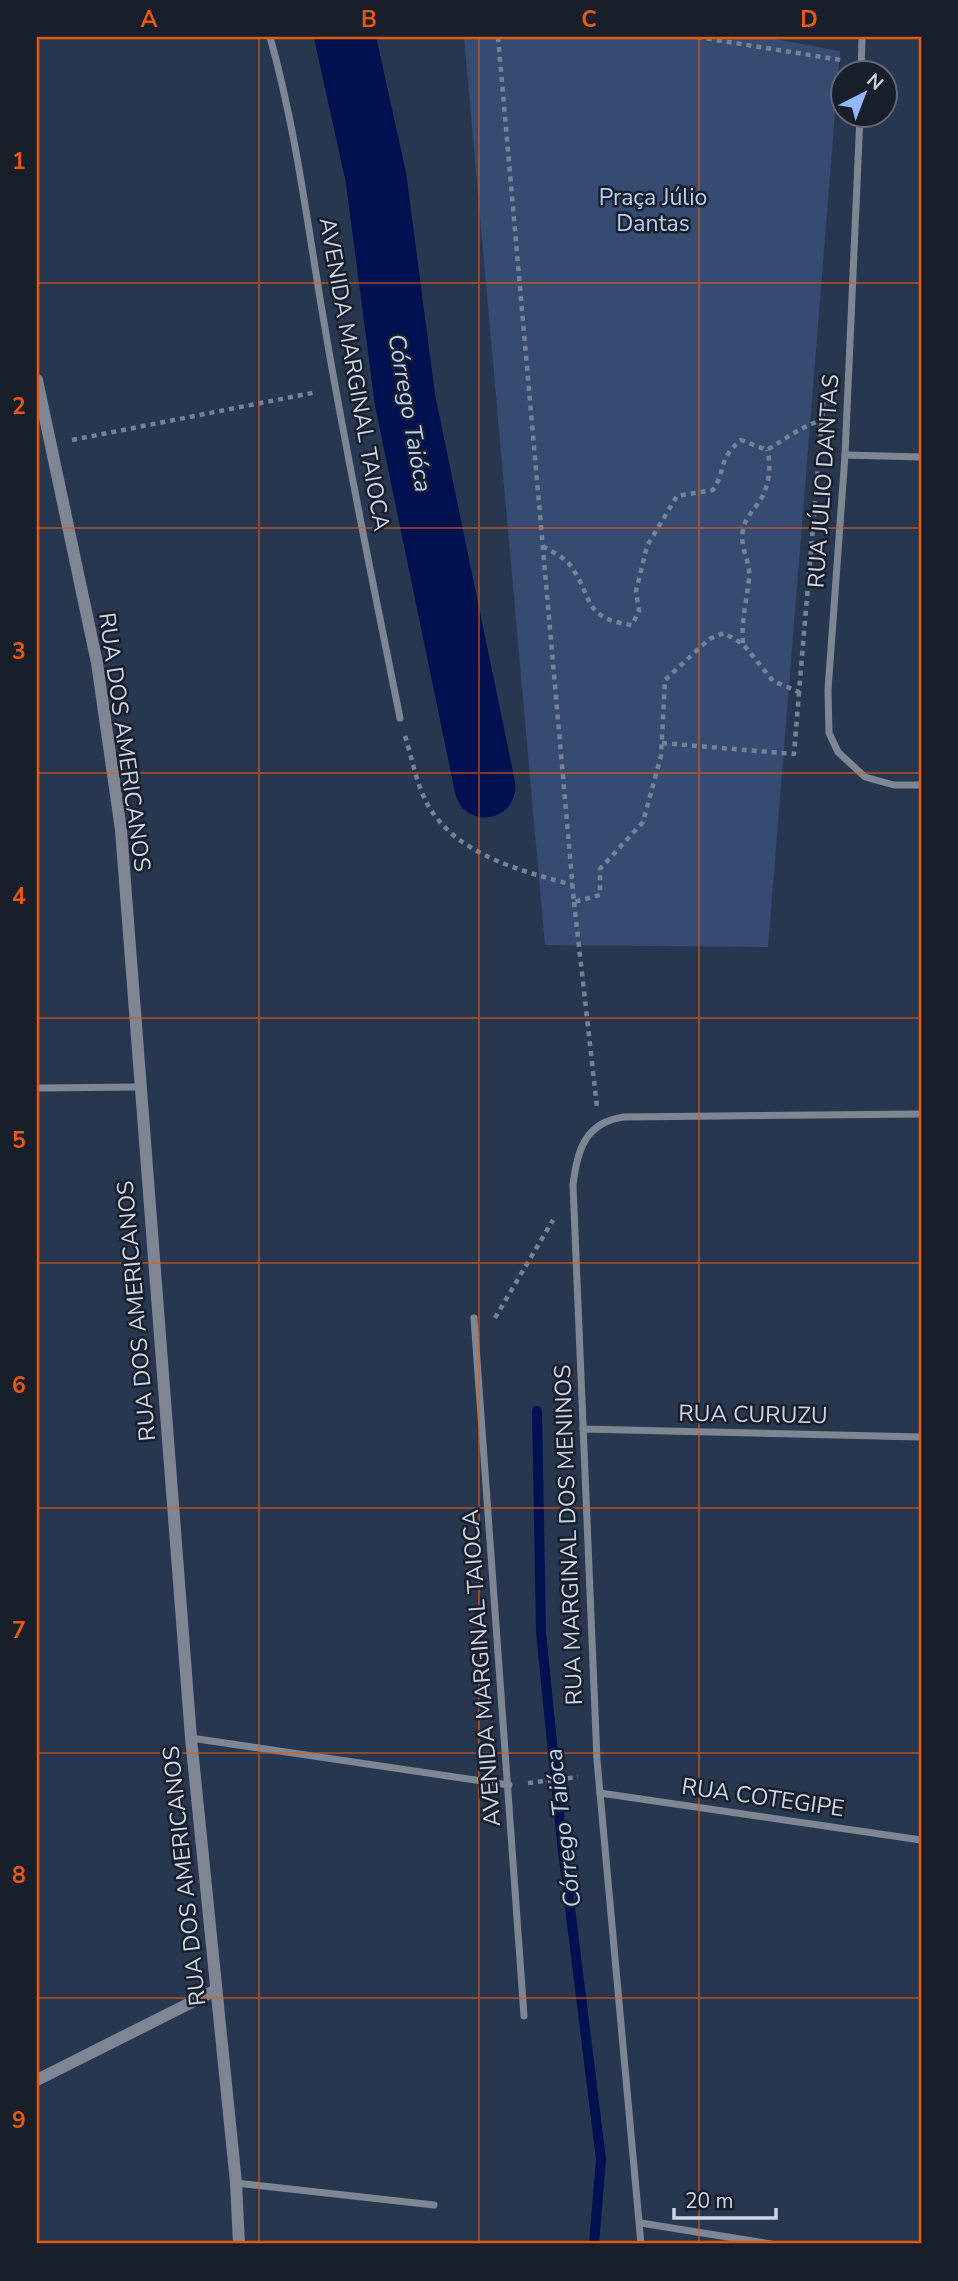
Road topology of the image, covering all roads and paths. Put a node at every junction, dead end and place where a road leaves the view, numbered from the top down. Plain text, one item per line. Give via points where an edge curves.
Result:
1 (271, 37) edge
2 (498, 37) edge
3 (697, 37) edge
4 (862, 37) edge
5 (839, 60) edge
6 (861, 60) edge
7 (859, 130) edge
8 (825, 378) dead end
9 (37, 380) edge
10 (335, 388) junction
11 (822, 420) junction
12 (50, 444) junction
13 (768, 450) junction
14 (845, 455) junction
15 (921, 457) edge
16 (543, 546) junction
17 (743, 644) junction
18 (799, 692) junction
19 (400, 718) joint
20 (662, 743) junction
21 (921, 785) edge
22 (573, 885) junction
23 (574, 902) junction
24 (139, 1087) junction
25 (37, 1088) edge
26 (921, 1114) edge
27 (599, 1125) junction
28 (573, 1185) junction
29 (474, 1318) dead end
30 (477, 1349) junction
31 (583, 1429) junction
32 (921, 1437) edge
33 (191, 1738) junction
34 (580, 1776) dead end
35 (523, 1783) dead end
36 (509, 1785) junction
37 (600, 1793) junction
38 (921, 1840) edge
39 (216, 1990) junction
40 (524, 2016) dead end
41 (37, 2080) edge
42 (236, 2183) junction
43 (435, 2205) dead end
44 (641, 2223) junction
45 (239, 2244) edge
46 (641, 2244) edge
47 (771, 2244) edge

1 - 10 street, AVENIDA MARGINAL TAIOCA via 305,187
2 - 16 path
3 - 5 path
4 - 6 street
7 - 14 street, RUA JÚLIO DANTAS
8 - 11 path
9 - 12 street, RUA DOS AMERICANOS
10 - 12 path
10 - 19 street, AVENIDA MARGINAL TAIOCA
11 - 13 path via 796,428
11 - 18 path
12 - 24 street, RUA DOS AMERICANOS via 97,663 121,830
13 - 16 path via 741,440 727,452 713,490 677,496 647,546 636,591 639,611 632,625 604,619 586,600 569,563
13 - 17 path via 771,463 762,497 743,530 750,575 741,627
14 - 15 street
14 - 21 street, RUA JÚLIO DANTAS via 829,733 838,752 866,777 894,785
16 - 22 path
17 - 18 path via 773,681
17 - 20 path via 724,633 709,639 666,680
18 - 20 path via 794,754
19 - 22 path via 428,806 443,825 506,866
20 - 23 path via 643,822 600,869 600,895
22 - 23 path
23 - 27 path
24 - 25 street
24 - 33 street, RUA DOS AMERICANOS
26 - 27 street via 624,1117
27 - 28 street, RUA MARGINAL DOS MENINOS via 580,1146
28 - 30 path
28 - 31 street, RUA MARGINAL DOS MENINOS
29 - 30 street, AVENIDA MARGINAL TAIOCA
30 - 36 street, AVENIDA MARGINAL TAIOCA
31 - 32 street, RUA CURUZU
31 - 37 street, RUA MARGINAL DOS MENINOS
33 - 36 street
33 - 39 street, RUA DOS AMERICANOS
34 - 35 path
36 - 40 street, AVENIDA MARGINAL TAIOCA
37 - 38 street, RUA COTEGIPE
37 - 44 street, RUA MARGINAL DOS MENINOS
39 - 41 street
39 - 42 street, RUA DOS AMERICANOS
42 - 43 street
42 - 45 street, RUA DOS AMERICANOS
44 - 46 street, RUA MARGINAL DOS MENINOS
44 - 47 street

